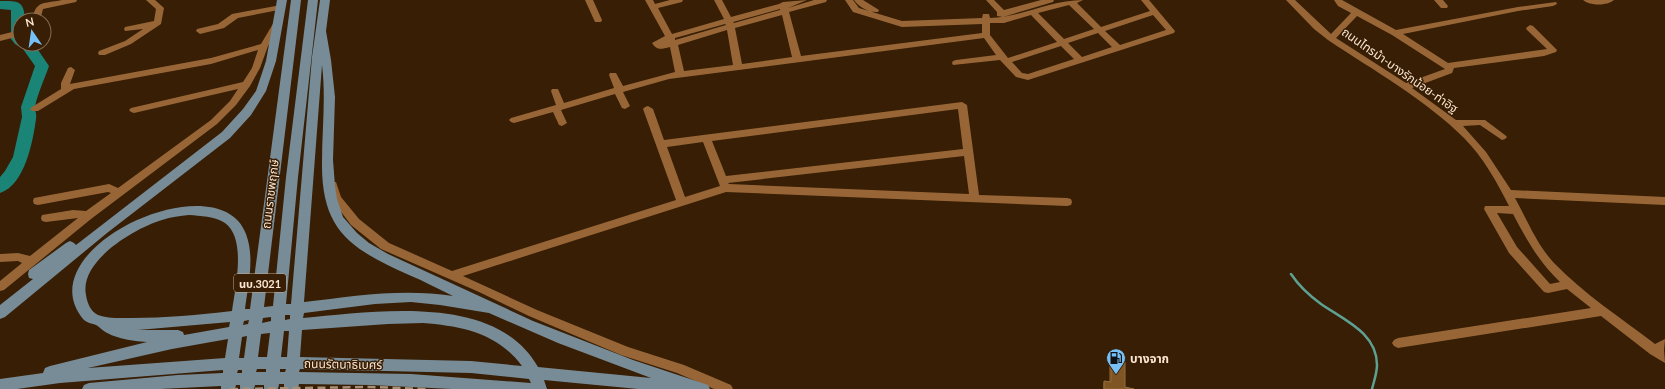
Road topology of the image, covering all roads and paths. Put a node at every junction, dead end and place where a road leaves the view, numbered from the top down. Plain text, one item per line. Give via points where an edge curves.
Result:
1 (73, 0) edge
2 (150, 0) edge
3 (296, 0) edge
4 (313, 0) edge
5 (325, 0) edge
6 (589, 0) edge
7 (679, 0) edge
8 (718, 0) edge
9 (802, 0) edge
10 (823, 0) edge
11 (849, 0) edge
12 (858, 0) edge
13 (990, 0) edge
14 (1050, 0) edge
15 (1145, 0) edge
16 (1290, 0) edge
17 (1338, 0) edge
18 (1587, 0) edge
19 (1610, 0) edge
20 (1076, 1) edge
21 (282, 3) edge
22 (651, 4) edge
23 (1553, 4) dead end
24 (783, 5) edge
25 (37, 12) edge
26 (1154, 12) junction
27 (1357, 12) junction
28 (1033, 13) junction
29 (1003, 14) junction
30 (986, 18) junction
31 (598, 20) dead end
32 (278, 22) junction
33 (730, 23) junction
34 (152, 25) junction
35 (1530, 28) dead end
36 (128, 30) dead end
37 (1100, 30) junction
38 (200, 31) dead end
39 (321, 32) junction
40 (1395, 33) junction
41 (12, 35) edge
42 (986, 35) junction
43 (2, 37) edge
44 (1331, 38) junction
45 (672, 40) junction
46 (1063, 42) junction
47 (264, 46) junction
48 (1118, 48) junction
49 (102, 54) dead end
50 (797, 59) junction
51 (1005, 59) junction
52 (1080, 60) junction
53 (956, 63) dead end
54 (738, 66) junction
55 (1448, 66) junction
56 (71, 70) dead end
57 (680, 74) junction
58 (613, 75) dead end
59 (247, 84) junction
60 (1405, 86) junction
61 (66, 89) junction
62 (619, 90) junction
63 (262, 91) junction
64 (555, 91) dead end
65 (625, 106) dead end
66 (558, 107) junction
67 (35, 109) dead end
68 (648, 109) dead end
69 (134, 110) dead end
70 (514, 120) dead end
71 (562, 123) dead end
72 (1454, 123) junction
73 (1502, 137) dead end
74 (706, 138) junction
75 (661, 144) junction
76 (968, 152) junction
77 (328, 165) junction
78 (724, 184) junction
79 (119, 192) junction
80 (1508, 194) junction
81 (974, 198) junction
82 (38, 201) dead end
83 (1665, 201) edge
84 (682, 202) junction
85 (1067, 202) dead end
86 (1516, 210) junction
87 (87, 216) junction
88 (46, 218) dead end
89 (0, 258) edge
90 (31, 261) junction
91 (452, 276) junction
92 (1570, 284) junction
93 (0, 287) edge
94 (0, 304) edge
95 (488, 308) junction
96 (1603, 311) junction
97 (0, 313) edge
98 (93, 320) junction
99 (251, 330) junction
100 (1398, 343) dead end
101 (1665, 344) edge
102 (1654, 350) junction
103 (1665, 358) edge
104 (356, 364) junction
105 (207, 380) junction
106 (0, 385) edge
107 (89, 389) edge
108 (228, 389) edge
109 (247, 389) edge
110 (271, 389) edge
111 (291, 389) edge
112 (532, 389) edge
113 (540, 389) edge
114 (685, 389) edge
115 (704, 389) edge
116 (727, 389) edge

1 - 25 street via 40,7
2 - 34 street via 160,8 158,22
3 - 109 main road, ถนนราชพฤกษ์ / นบ.3021
4 - 110 main road, ถนนราชพฤกษ์ / นบ.3021
5 - 39 main road
6 - 31 street
7 - 22 street
8 - 33 street
9 - 24 street
10 - 24 street
11 - 30 street via 856,10 902,24
12 - 30 street via 863,5 884,14 904,18
13 - 29 street
14 - 29 street
15 - 26 street
16 - 44 street, ถนนไทรม้า-บางรักน้อย-ท่าอิฐ
17 - 27 street
18 - 19 street
20 - 28 street
20 - 37 street
21 - 32 main road
21 - 38 street via 235,16 221,26
22 - 45 street
23 - 40 street
24 - 33 street
24 - 50 street
26 - 37 street
26 - 48 street via 1171,31
27 - 40 street
27 - 44 street
28 - 30 street via 1004,20
28 - 46 street
29 - 30 street
30 - 42 street
32 - 47 street
32 - 63 main road
33 - 45 street
33 - 54 street
34 - 36 street
34 - 49 street via 123,45
35 - 55 street via 1553,50
37 - 46 street
37 - 48 street
39 - 77 main road via 327,57 330,106
39 - 111 main road
40 - 55 street
41 - 43 street
42 - 50 street
42 - 51 street
44 - 60 street, ถนนไทรม้า-บางรักน้อย-ท่าอิฐ
45 - 57 street
46 - 51 street
46 - 52 street
47 - 59 street
47 - 61 street via 211,62
48 - 52 street
50 - 54 street
51 - 52 street via 1023,77
51 - 53 street
54 - 57 street
55 - 60 street via 1449,71
56 - 61 street via 65,83
57 - 62 street
58 - 62 street
59 - 69 street
59 - 79 street via 214,122
60 - 72 street, ถนนไทรม้า-บางรักน้อย-ท่าอิฐ
61 - 67 street
62 - 65 street
62 - 66 street
63 - 94 main road via 223,129 52,259
63 - 97 main road via 226,135
64 - 66 street
66 - 70 street
66 - 71 street
68 - 75 street
72 - 73 street via 1482,122
72 - 80 street, ถนนไทรม้า-บางรักน้อย-ท่าอิฐ via 1477,146
74 - 75 street
74 - 76 street via 962,105
74 - 78 street
75 - 84 street
76 - 78 street
76 - 81 street
77 - 91 street via 337,198 355,222 385,246
77 - 95 main road via 330,196 335,213 357,239 376,254
78 - 81 street
78 - 84 street
79 - 82 street via 110,188
79 - 87 street
80 - 83 street
80 - 86 street, ถนนไทรม้า-บางรักน้อย-ท่าอิฐ
81 - 85 street
84 - 91 street
86 - 92 street, ถนนไทรม้า-บางรักน้อย-ท่าอิฐ via 1535,246 1550,266
86 - 92 street via 1489,208 1512,250 1548,289
87 - 88 street via 74,214
87 - 90 street
89 - 90 street via 18,257
90 - 93 street
91 - 116 street via 625,351 680,369
92 - 96 street, ถนนไทรม้า-บางรักน้อย-ท่าอิฐ
95 - 98 main road via 437,298 382,298 195,321 122,324
95 - 115 main road via 643,371
96 - 100 street
96 - 102 street, ถนนไทรม้า-บางรักน้อย-ท่าอิฐ
98 - 99 main road via 125,334 146,337
98 - 108 main road via 83,308 78,283 94,255 118,236 147,220 173,212 197,210 229,219 238,229 244,250 244,262
99 - 106 main road via 148,348
99 - 113 main road via 373,319 438,319 466,323 508,341 531,366
101 - 102 street
102 - 103 street, ถนนไทรม้า-บางรักน้อย-ท่าอิฐ
104 - 105 main road
104 - 106 main road, ถนนรัตนาธิเบศร์ via 214,364 60,377
104 - 114 main road, ถนนรัตนาธิเบศร์ via 471,367
105 - 107 main road, ถนนรัตนาธิเบศร์
105 - 112 main road, ถนนรัตนาธิเบศร์ via 349,379 465,382

